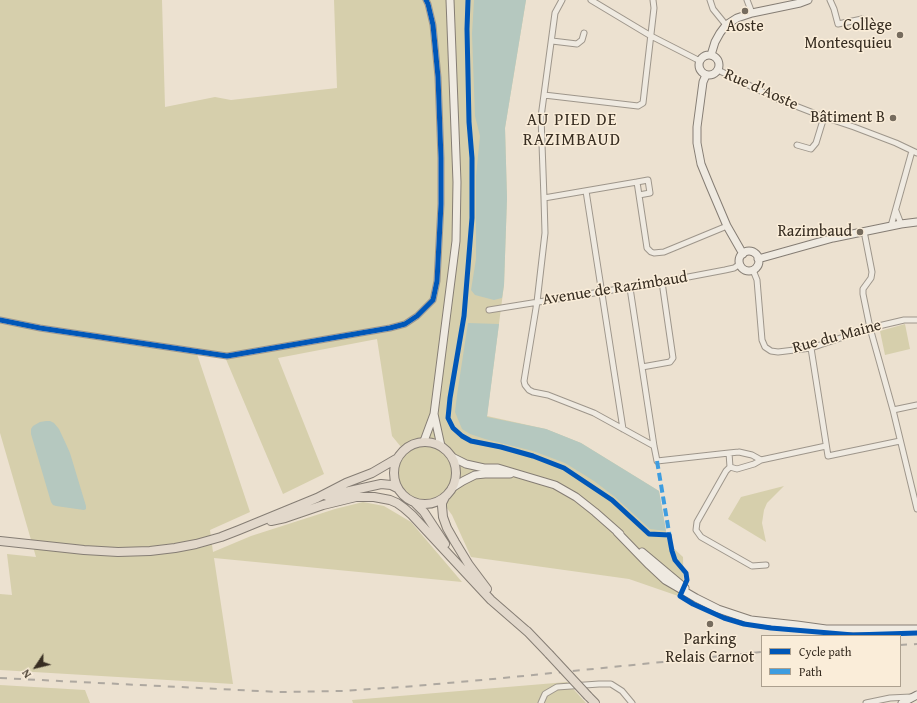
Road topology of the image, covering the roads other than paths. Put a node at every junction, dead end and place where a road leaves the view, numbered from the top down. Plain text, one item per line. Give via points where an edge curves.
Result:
1 (426, 0) edge
2 (450, 0) edge
3 (562, 0) edge
4 (591, 0) edge
5 (653, 0) edge
6 (710, 0) edge
7 (747, 0) edge
8 (808, 0) edge
9 (830, 0) edge
10 (752, 13) junction
11 (862, 19) dead end
12 (726, 25) junction
13 (584, 33) dead end
14 (651, 36) junction
15 (552, 41) junction
16 (711, 55) junction
17 (700, 61) junction
18 (718, 70) junction
19 (706, 75) junction
20 (544, 95) junction
21 (824, 117) junction
22 (797, 144) dead end
23 (915, 152) edge
24 (637, 182) junction
25 (586, 191) junction
26 (639, 195) junction
27 (544, 198) junction
28 (896, 211) junction
29 (917, 222) edge
30 (901, 224) junction
31 (727, 226) junction
32 (891, 226) junction
33 (864, 231) junction
34 (743, 254) junction
35 (758, 259) junction
36 (740, 264) junction
37 (753, 270) junction
38 (662, 282) junction
39 (630, 288) junction
40 (602, 292) junction
41 (538, 302) junction
42 (489, 310) dead end
43 (0, 320) edge
44 (917, 320) edge
45 (870, 328) junction
46 (811, 348) junction
47 (642, 367) junction
48 (917, 405) edge
49 (893, 410) junction
50 (434, 414) junction
51 (623, 429) junction
52 (424, 441) junction
53 (900, 441) junction
54 (441, 446) junction
55 (654, 446) junction
56 (826, 446) junction
57 (729, 453) junction
58 (452, 457) junction
59 (396, 460) junction
60 (761, 460) junction
61 (730, 467) junction
62 (518, 474) junction
63 (397, 488) junction
64 (452, 488) junction
65 (446, 496) junction
66 (317, 498) junction
67 (415, 502) junction
68 (917, 509) edge
69 (240, 530) junction
70 (0, 541) edge
71 (766, 565) dead end
72 (488, 590) junction
73 (917, 629) edge
74 (529, 634) junction
75 (914, 696) edge
76 (540, 703) edge
77 (595, 703) edge
78 (632, 703) edge
79 (866, 703) edge
80 (902, 703) edge

1 - 43 street via 433,25 436,62 442,158 441,204 437,281 433,300 417,316 405,324 390,328 227,356 47,330
2 - 50 main road via 457,182 456,242
3 - 15 street via 555,13
4 - 14 street
5 - 14 street
6 - 12 street via 713,9
7 - 10 street
8 - 10 main road
9 - 11 street via 838,24
10 - 12 main road
12 - 16 main road via 715,42
13 - 15 street via 582,40 576,44
14 - 17 street
14 - 20 street via 642,103 638,106
15 - 20 street
16 - 17 main road via 704,56
16 - 18 main road via 718,61
17 - 19 main road via 700,71
18 - 19 main road
18 - 21 street, Rue d'Aoste via 775,98
19 - 31 main road via 697,127 697,143 701,164
20 - 27 street via 541,117
21 - 22 street via 816,143 811,149
21 - 23 street, Rue d'Aoste
23 - 28 street
24 - 25 street
24 - 26 street
24 - 26 street via 648,180 650,193
25 - 27 street
25 - 40 street
26 - 31 street via 647,248 651,252 664,252
27 - 41 street via 545,233
28 - 30 street
28 - 32 street
29 - 30 main road
30 - 32 main road
31 - 34 main road
32 - 33 main road
33 - 35 main road
33 - 45 street via 872,272 863,290
34 - 35 main road via 752,252
34 - 36 main road
35 - 37 main road via 757,267
36 - 37 main road via 746,271
36 - 38 street, Avenue de Razimbaud via 734,268
37 - 46 street, Rue du Maine via 757,280 762,340 765,347 778,352
38 - 39 street, Avenue de Razimbaud
38 - 47 street via 673,358 670,362
39 - 40 street, Avenue de Razimbaud
39 - 47 street
40 - 41 street, Avenue de Razimbaud
40 - 51 street
41 - 42 street, Avenue de Razimbaud
41 - 51 street via 525,385 533,392 548,395 594,413
44 - 45 street, Rue du Maine via 904,320
45 - 46 street, Rue du Maine
45 - 49 street
46 - 56 street
47 - 55 street
48 - 49 street
49 - 53 street
50 - 52 main road
50 - 54 main road
51 - 55 street
52 - 54 main road
52 - 59 main road via 408,446
53 - 56 street via 828,456
53 - 68 street
54 - 58 main road
55 - 57 street via 657,461
56 - 60 street
57 - 60 street via 739,452
57 - 61 street
58 - 62 main road via 466,464 498,468
58 - 64 main road via 456,471
59 - 63 main road via 393,473
59 - 66 main road
60 - 61 street via 737,469
61 - 71 street via 697,522 696,530 701,537 752,566
62 - 64 main road via 475,475
62 - 73 main road via 555,485 576,497 617,532 666,580 718,609 751,620 826,629
63 - 66 main road via 381,484
63 - 67 main road via 409,500
64 - 65 main road
65 - 67 main road via 430,504
65 - 72 main road via 442,506 447,528
66 - 69 main road
67 - 72 main road via 442,540
69 - 70 main road via 196,544 134,552 84,550
69 - 74 main road via 356,497 390,500 412,515 491,600
72 - 74 main road
74 - 77 main road, bridge
75 - 79 street
75 - 80 main road
76 - 78 street via 545,694 557,687 611,684 622,691

